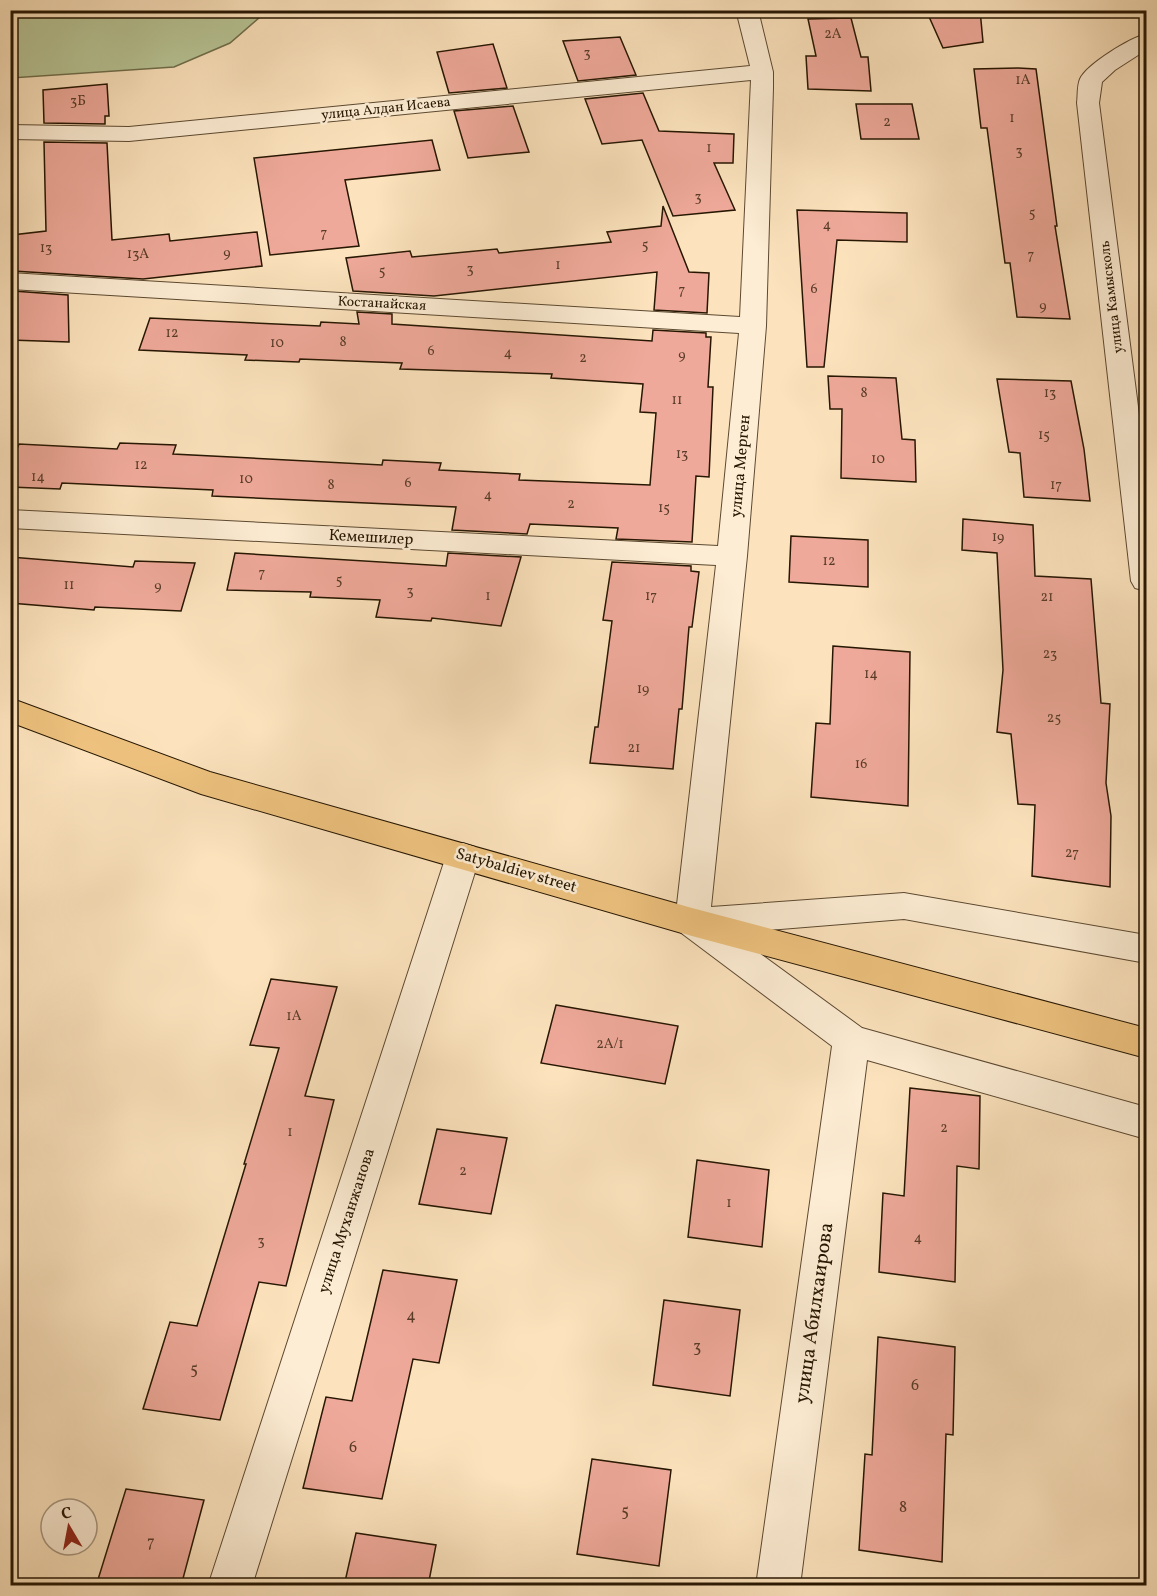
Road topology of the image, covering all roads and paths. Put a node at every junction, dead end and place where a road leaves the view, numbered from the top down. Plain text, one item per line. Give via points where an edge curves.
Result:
1 (747, 10) edge
2 (1146, 41) edge
3 (762, 72) junction
4 (10, 132) edge
5 (10, 281) edge
6 (753, 326) junction
7 (10, 519) edge
8 (732, 556) junction
9 (1146, 581) edge
10 (10, 709) edge
11 (463, 856) junction
12 (692, 922) junction
13 (1146, 949) edge
14 (851, 1040) junction
15 (1146, 1043) edge
16 (1146, 1123) edge
17 (230, 1586) edge
18 (778, 1586) edge

1 - 3 street, улица Мерген
2 - 9 street, улица Камысколь via 1091,80 1088,103
3 - 4 street, улица Алдан Исаева via 129,134
3 - 6 street, улица Мерген
5 - 6 street, Костанайская
6 - 8 street, улица Мерген
7 - 8 street, Кемешилер
8 - 12 street, улица Мерген
10 - 11 main road, Satybaldiev street via 201,782
11 - 12 main road, Satybaldiev street
11 - 17 street, улица Муханжанова
12 - 13 street via 904,906
12 - 14 street
12 - 15 main road, Satybaldiev street
14 - 16 street
14 - 18 street, улица Абилхаирова

